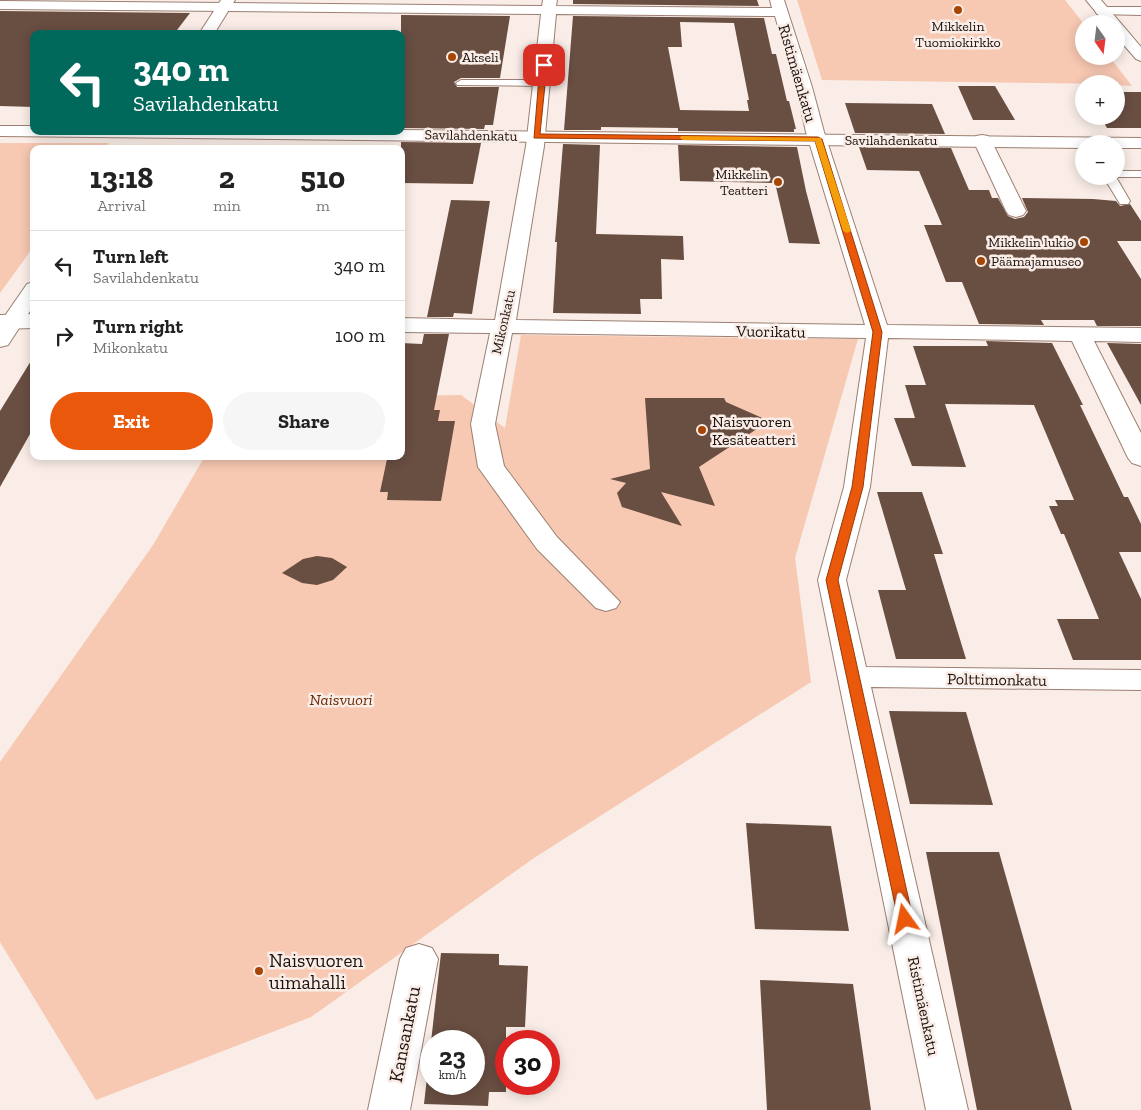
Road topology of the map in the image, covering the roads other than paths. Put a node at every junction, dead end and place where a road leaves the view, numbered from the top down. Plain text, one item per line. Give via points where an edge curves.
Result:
1 (226, 4) edge
2 (0, 5) edge
3 (550, 5) edge
4 (1098, 5) edge
5 (779, 6) edge
6 (1141, 11) edge
7 (1106, 15) edge
8 (209, 30) edge
9 (1125, 37) edge
10 (1141, 56) edge
11 (461, 83) dead end
12 (542, 84) junction
13 (0, 131) edge
14 (30, 131) edge
15 (405, 135) edge
16 (536, 136) junction
17 (818, 139) junction
18 (982, 140) junction
19 (1141, 143) edge
20 (1125, 174) edge
21 (1141, 174) edge
22 (1114, 185) edge
23 (1124, 201) dead end
24 (1016, 211) dead end
25 (30, 293) edge
26 (30, 323) edge
27 (405, 326) edge
28 (504, 327) junction
29 (4, 328) edge
30 (878, 332) junction
31 (1080, 335) junction
32 (1141, 335) edge
33 (1141, 458) edge
34 (606, 602) dead end
35 (853, 677) junction
36 (1141, 680) edge
37 (419, 959) dead end
38 (389, 1110) edge
39 (947, 1110) edge

1 - 2 street
1 - 3 street
1 - 8 street
3 - 5 street
3 - 12 street, Mikonkatu
4 - 6 street
4 - 7 street
5 - 17 street, Ristimäenkatu
9 - 10 street
11 - 12 lane
12 - 16 street, Mikonkatu
13 - 14 street
15 - 16 street, Savilahdenkatu
16 - 17 street, Savilahdenkatu
16 - 28 street, Mikonkatu
17 - 18 street, Savilahdenkatu
17 - 30 street, Ristimäenkatu
18 - 19 street, Savilahdenkatu
18 - 24 street
20 - 21 lane
22 - 23 lane
25 - 29 street
26 - 29 street
27 - 28 street, Vuorikatu
28 - 30 street, Vuorikatu
28 - 34 street, Mikonkatu via 482,424 492,468 547,543
30 - 31 street, Vuorikatu
30 - 35 street, Ristimäenkatu via 857,487 832,580
31 - 32 street, Vuorikatu
31 - 33 street
35 - 36 street, Polttimonkatu
35 - 39 street, Ristimäenkatu
37 - 38 street, Kansankatu

